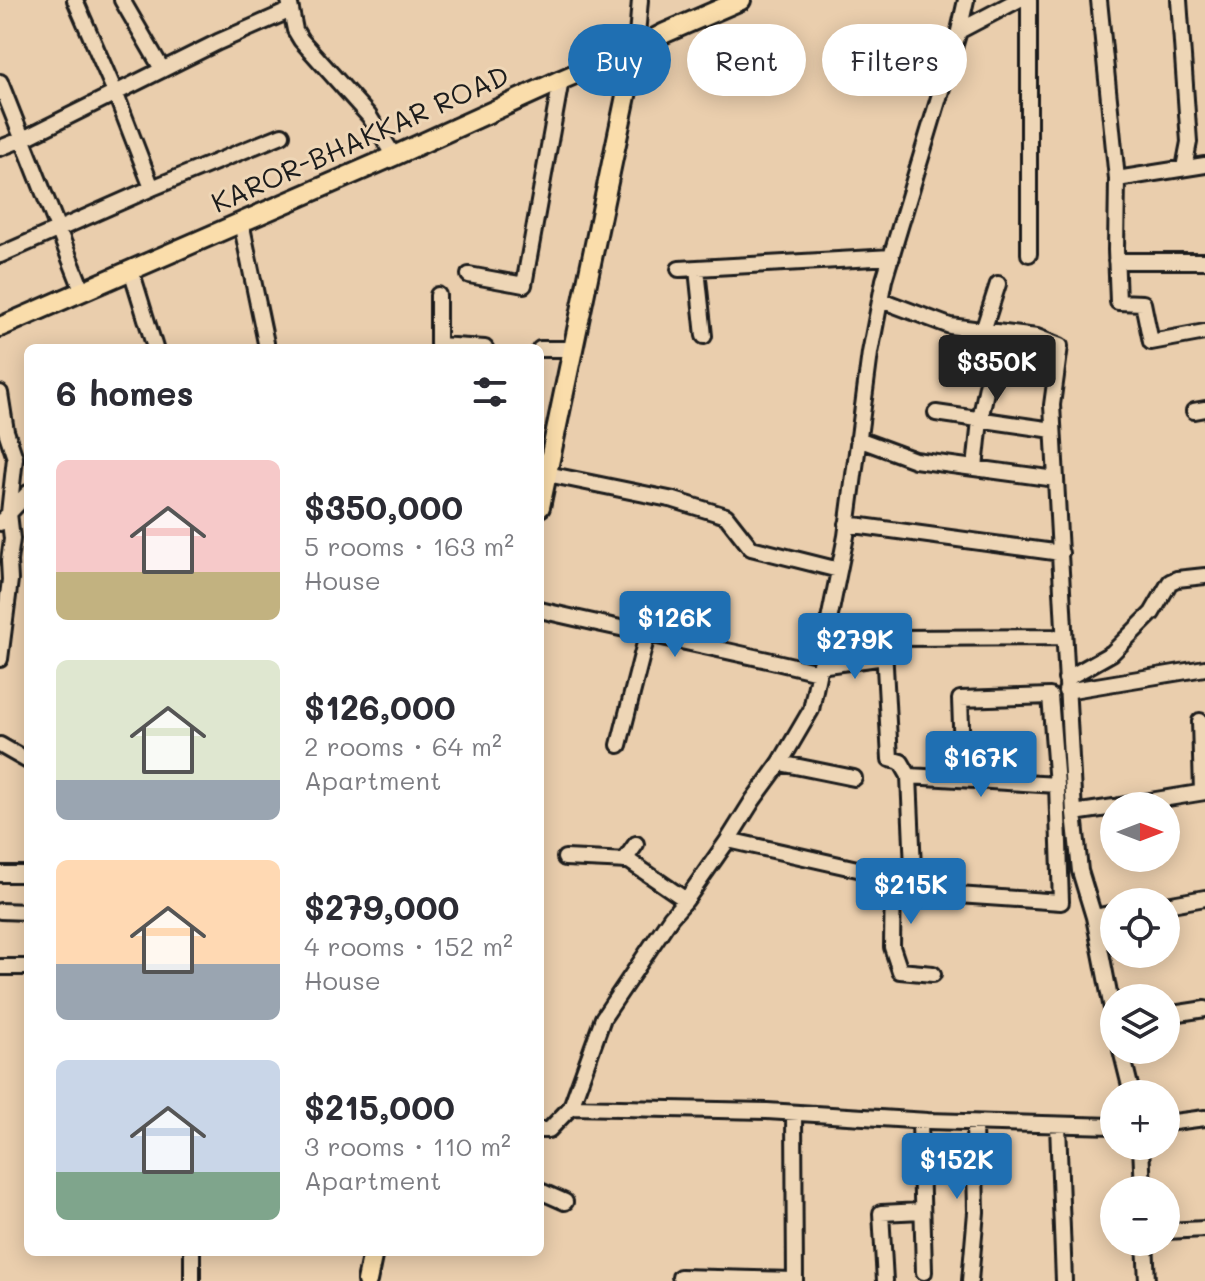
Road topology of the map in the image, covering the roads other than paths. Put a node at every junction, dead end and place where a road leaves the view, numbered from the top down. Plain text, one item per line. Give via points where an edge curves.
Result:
1 (75, 0) edge
2 (122, 0) edge
3 (640, 0) edge
4 (741, 0) edge
5 (966, 0) edge
6 (1018, 0) edge
7 (1029, 0) edge
8 (1099, 0) edge
9 (1179, 0) edge
10 (290, 5) edge
11 (638, 24) edge
12 (961, 24) edge
13 (967, 27) edge
14 (671, 30) edge
15 (162, 69) junction
16 (568, 77) edge
17 (561, 80) junction
18 (0, 82) edge
19 (115, 92) junction
20 (626, 96) edge
21 (940, 96) edge
22 (282, 135) dead end
23 (23, 139) junction
24 (0, 148) edge
25 (394, 156) junction
26 (1205, 165) edge
27 (1184, 168) junction
28 (1117, 179) junction
29 (152, 188) junction
30 (241, 222) junction
31 (58, 230) junction
32 (1029, 254) dead end
33 (0, 255) edge
34 (892, 257) junction
35 (1116, 261) junction
36 (1205, 261) edge
37 (679, 269) dead end
38 (697, 269) junction
39 (131, 270) junction
40 (469, 275) dead end
41 (998, 284) dead end
42 (83, 292) junction
43 (438, 295) dead end
44 (881, 300) junction
45 (0, 327) edge
46 (990, 332) junction
47 (1205, 332) edge
48 (704, 336) dead end
49 (266, 343) dead end
50 (154, 344) edge
51 (438, 344) edge
52 (544, 349) edge
53 (573, 349) junction
54 (0, 393) edge
55 (936, 413) dead end
56 (980, 420) junction
57 (1053, 430) junction
58 (858, 439) junction
59 (545, 467) edge
60 (975, 468) junction
61 (1056, 479) junction
62 (24, 497) edge
63 (5, 518) edge
64 (847, 524) junction
65 (1061, 553) junction
66 (839, 570) junction
67 (1205, 576) edge
68 (544, 611) edge
69 (2, 624) edge
70 (647, 635) junction
71 (1063, 637) junction
72 (885, 657) junction
73 (0, 659) edge
74 (1205, 668) edge
75 (819, 669) junction
76 (1066, 685) junction
77 (1200, 721) dead end
78 (0, 745) edge
79 (619, 745) dead end
80 (24, 759) edge
81 (780, 763) junction
82 (909, 776) junction
83 (854, 778) dead end
84 (963, 779) junction
85 (1057, 785) junction
86 (1203, 792) edge
87 (1180, 796) edge
88 (1100, 809) edge
89 (1074, 813) junction
90 (728, 840) junction
91 (636, 844) dead end
92 (565, 858) dead end
93 (624, 861) junction
94 (0, 874) edge
95 (24, 874) edge
96 (1205, 898) edge
97 (686, 900) junction
98 (1180, 902) edge
99 (0, 911) edge
100 (24, 912) edge
101 (1100, 916) edge
102 (1094, 917) junction
103 (0, 967) edge
104 (24, 967) edge
105 (933, 974) dead end
106 (1107, 984) edge
107 (1205, 1009) edge
108 (1180, 1013) edge
109 (571, 1107) junction
110 (794, 1113) junction
111 (1205, 1118) edge
112 (920, 1121) junction
113 (1180, 1121) edge
114 (974, 1123) junction
115 (1058, 1125) junction
116 (1100, 1126) edge
117 (544, 1131) edge
118 (544, 1193) edge
119 (565, 1202) dead end
120 (922, 1211) junction
121 (1205, 1229) edge
122 (1180, 1230) edge
123 (192, 1256) edge
124 (372, 1256) edge
125 (1146, 1256) edge
126 (924, 1272) dead end
127 (680, 1277) dead end
128 (192, 1281) edge
129 (367, 1281) edge
130 (795, 1281) edge
131 (885, 1281) edge
132 (970, 1281) edge
133 (1064, 1281) edge
134 (1147, 1281) edge

1 - 19 street
2 - 15 street
3 - 11 street
4 - 14 main road, KAROR-BHAKKAR ROAD
5 - 12 street
6 - 13 street
7 - 32 street
8 - 28 street
9 - 27 street via 1189,142
10 - 15 street
10 - 25 street via 301,40 369,116
15 - 19 street
16 - 17 main road, KAROR-BHAKKAR ROAD
17 - 25 main road, KAROR-BHAKKAR ROAD
17 - 40 street via 524,285
18 - 23 street
19 - 23 street
19 - 29 street
20 - 53 main road
21 - 34 street
22 - 29 street
23 - 24 street
23 - 31 street
25 - 30 main road, KAROR-BHAKKAR ROAD
26 - 27 street
27 - 28 street
28 - 35 street
29 - 31 street
30 - 39 main road, KAROR-BHAKKAR ROAD
30 - 49 street
31 - 33 street
31 - 42 street
34 - 38 street
34 - 44 street
35 - 36 street
35 - 47 street via 1118,302 1143,303 1151,342
37 - 38 street
38 - 48 street
39 - 42 main road, KAROR-BHAKKAR ROAD
39 - 50 street
41 - 46 street
42 - 45 main road, KAROR-BHAKKAR ROAD
43 - 51 street
44 - 46 street via 950,326
44 - 58 street
46 - 56 street
46 - 57 street via 1037,337 1060,346
52 - 53 street
53 - 59 main road
54 - 63 street via 15,458
55 - 56 street
56 - 57 street
56 - 60 street
57 - 61 street
58 - 60 street via 915,460
58 - 64 street
59 - 66 street via 726,516 751,548
60 - 61 street
61 - 65 street
62 - 63 street
63 - 69 street via 12,539
64 - 65 street
64 - 66 street
65 - 71 street
66 - 75 street
67 - 76 street via 1170,582 1152,613 1112,653
68 - 70 street
69 - 73 street
70 - 75 street
70 - 79 street
71 - 72 street via 894,638 884,648
71 - 76 street
72 - 75 street
72 - 82 street via 890,759 901,762
74 - 76 street
75 - 81 street via 811,710
76 - 89 street
77 - 86 street
78 - 80 street
81 - 83 street
81 - 90 street
82 - 84 street
82 - 85 street via 914,892 1061,902
84 - 85 street
84 - 85 street via 960,699 1050,696
86 - 87 street
88 - 89 street
89 - 102 street via 1080,871
90 - 97 street
90 - 105 street via 893,877 892,947 900,971
91 - 93 street
92 - 93 street
93 - 97 street
94 - 95 street
96 - 98 street
97 - 109 street via 603,1018
99 - 100 street
101 - 102 street
102 - 106 street
103 - 104 street
107 - 108 street
109 - 110 street
109 - 117 street
110 - 112 street
110 - 130 street
111 - 113 street
112 - 114 street
112 - 120 street
114 - 115 street
114 - 132 street via 976,1212
115 - 116 street
115 - 133 street
118 - 119 street
120 - 126 street
120 - 131 street via 881,1213
121 - 122 street
123 - 128 street
124 - 129 main road
125 - 134 street
127 - 130 street

